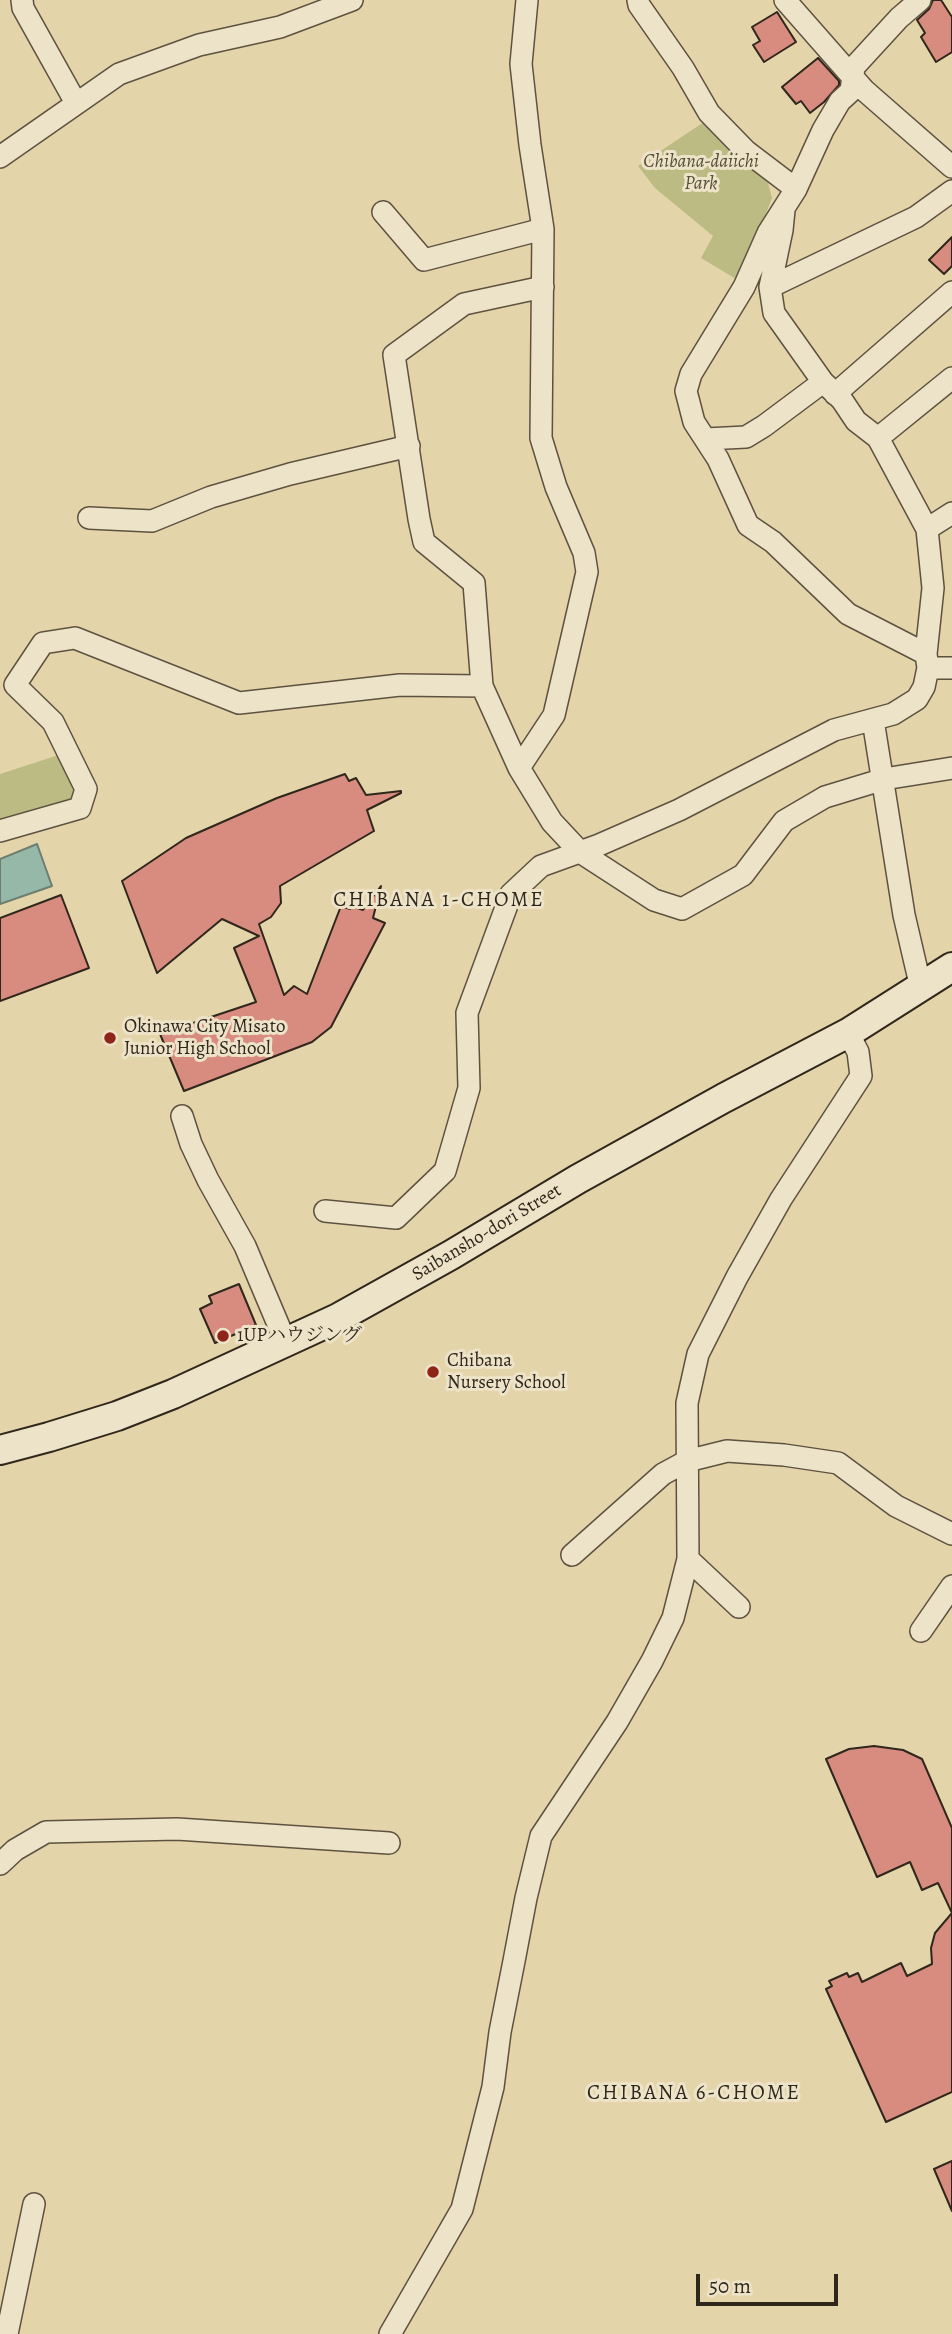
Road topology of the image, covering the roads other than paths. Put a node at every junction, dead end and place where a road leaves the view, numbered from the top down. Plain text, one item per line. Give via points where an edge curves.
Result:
1 (22, 0) edge
2 (352, 0) edge
3 (527, 0) edge
4 (638, 0) edge
5 (785, 0) edge
6 (920, 0) edge
7 (852, 76) junction
8 (76, 103) junction
9 (0, 157) edge
10 (952, 167) edge
11 (796, 189) junction
12 (952, 191) edge
13 (784, 210) junction
14 (383, 212) dead end
15 (543, 229) junction
16 (769, 286) junction
17 (543, 287) junction
18 (952, 292) edge
19 (952, 377) edge
20 (829, 388) junction
21 (878, 438) junction
22 (706, 439) junction
23 (409, 446) junction
24 (952, 513) edge
25 (89, 517) dead end
26 (927, 529) junction
27 (927, 661) junction
28 (952, 668) edge
29 (482, 686) junction
30 (873, 720) junction
31 (519, 768) junction
32 (952, 768) edge
33 (884, 779) junction
34 (0, 831) edge
35 (580, 852) junction
36 (952, 967) edge
37 (921, 988) junction
38 (848, 1033) junction
39 (182, 1116) dead end
40 (326, 1210) dead end
41 (286, 1343) junction
42 (0, 1450) edge
43 (687, 1461) junction
44 (952, 1534) edge
45 (572, 1555) dead end
46 (688, 1559) junction
47 (952, 1586) edge
48 (739, 1607) dead end
49 (921, 1632) dead end
50 (389, 1843) dead end
51 (0, 1864) edge
52 (34, 2204) dead end
53 (7, 2334) edge
54 (390, 2334) edge

1 - 8 street
2 - 8 street via 280,27 199,45 119,74
3 - 15 street via 521,64
4 - 11 street via 709,113 746,151
5 - 7 street
6 - 7 street via 853,67
7 - 10 street
7 - 11 street via 850,91 823,130
8 - 9 street
11 - 13 street
12 - 16 street via 916,217
13 - 16 street
13 - 22 street via 691,374 686,391 689,407
14 - 15 street via 424,260
15 - 17 street
16 - 20 street via 777,319
17 - 23 street via 464,304 394,355
17 - 31 street via 541,438 587,572 554,715
18 - 20 street
19 - 21 street
20 - 21 street via 856,422
20 - 22 street via 746,437
21 - 26 street
22 - 27 street via 748,526 774,542 848,614
23 - 25 street via 224,493 152,521
23 - 29 street via 424,542 474,583
24 - 26 street
26 - 27 street via 933,588
27 - 28 street
27 - 30 street via 924,687 917,699
29 - 31 street
29 - 34 street via 400,685 239,703 75,638 43,643 15,685 53,722 86,789 80,808
30 - 33 street
30 - 35 street via 834,730 679,810
31 - 35 street via 552,822
32 - 33 street
33 - 35 street via 825,797 784,821 743,875 682,909 654,900
33 - 37 street via 904,915
35 - 40 street via 541,866 511,894 467,1013 469,1088 445,1171 396,1218
36 - 37 main road, Saibansho-dori Street
37 - 38 main road, Saibansho-dori Street
38 - 41 main road, Saibansho-dori Street
38 - 43 street via 858,1052 861,1076 781,1199 698,1354 687,1403
39 - 41 street
41 - 42 main road, Saibansho-dori Street via 117,1416
43 - 44 street via 727,1451 838,1463 896,1506
43 - 45 street via 663,1474
43 - 46 street
46 - 48 street
46 - 54 street via 673,1618 652,1661 541,1836 511,1973 493,2087 462,2209
47 - 49 street
50 - 51 street via 177,1829 46,1832
52 - 53 street

